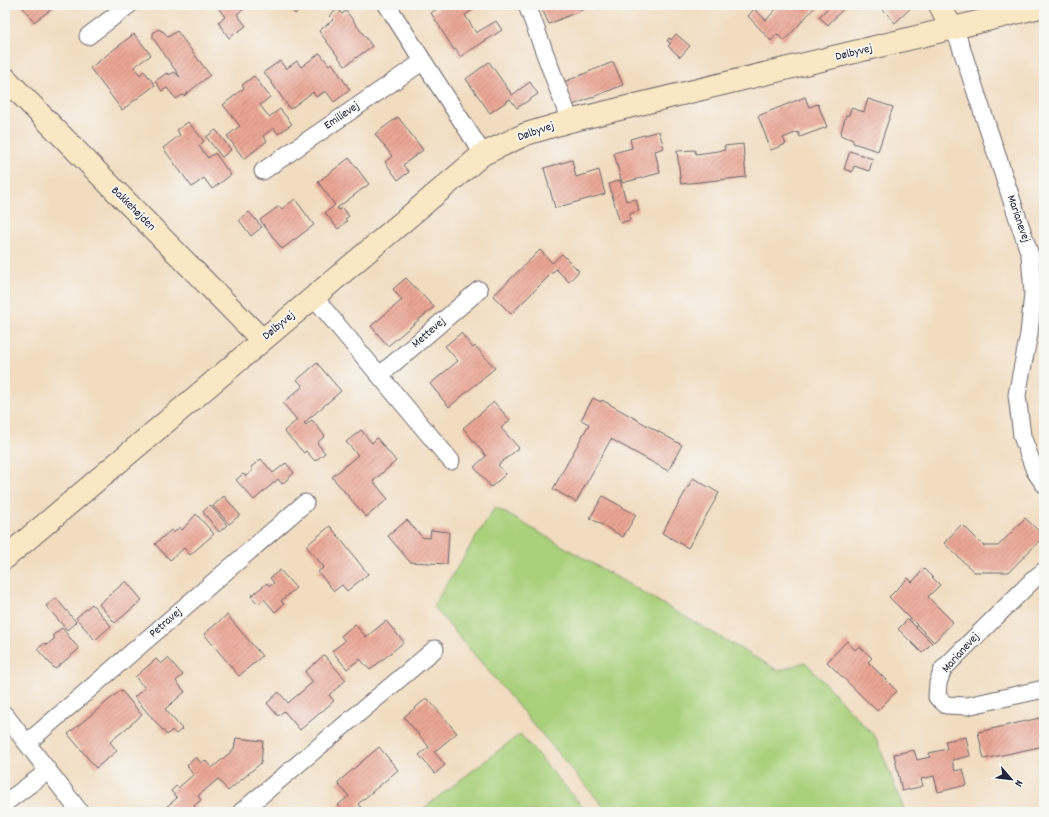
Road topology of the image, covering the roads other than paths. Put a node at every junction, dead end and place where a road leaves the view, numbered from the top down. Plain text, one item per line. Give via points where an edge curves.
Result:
1 (129, 5) edge
2 (387, 5) edge
3 (527, 5) edge
4 (940, 5) edge
5 (1044, 6) edge
6 (952, 29) junction
7 (88, 36) dead end
8 (422, 62) junction
9 (5, 78) edge
10 (570, 121) junction
11 (483, 154) junction
12 (263, 171) dead end
13 (479, 290) dead end
14 (314, 296) junction
15 (262, 340) junction
16 (380, 375) junction
17 (451, 461) dead end
18 (1044, 484) edge
19 (305, 503) dead end
20 (5, 558) edge
21 (1044, 571) edge
22 (435, 649) dead end
23 (1044, 689) edge
24 (5, 715) edge
25 (27, 743) junction
26 (48, 771) junction
27 (5, 803) edge
28 (80, 812) edge
29 (241, 812) edge

1 - 7 street
2 - 8 street
3 - 10 street, Dølbyvej
4 - 6 street
5 - 6 street, Dølbyvej
6 - 10 street, Dølbyvej
6 - 18 street, Marianevej via 959,41 1030,255 1033,293 1029,334 1017,395 1022,436 1035,471
8 - 11 street
8 - 12 street, Emilievej
9 - 15 street, Bakkehøjden
10 - 11 street, Dølbyvej via 526,134
11 - 14 street, Dølbyvej
13 - 16 street, Mettevej
14 - 15 street, Dølbyvej
14 - 16 street
15 - 20 street, Dølbyvej
16 - 17 street
19 - 25 street, Petravej
21 - 23 street, Marianevej via 943,669 937,697 946,705 967,706
22 - 29 street
24 - 25 street
25 - 26 street
26 - 27 street
26 - 28 street

